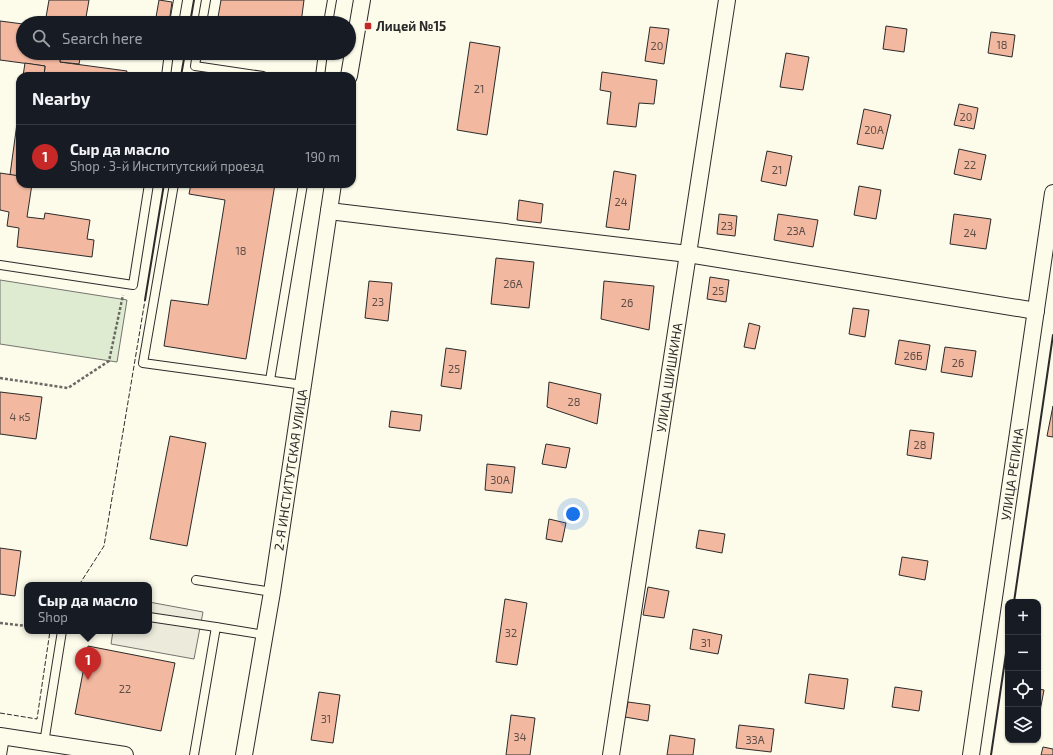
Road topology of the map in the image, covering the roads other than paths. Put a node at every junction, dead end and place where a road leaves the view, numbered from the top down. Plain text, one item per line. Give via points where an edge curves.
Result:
1 (178, 0) edge
2 (206, 0) edge
3 (332, 0) edge
4 (362, 0) edge
5 (727, 0) edge
6 (175, 16) edge
7 (203, 16) edge
8 (329, 16) edge
9 (356, 35) edge
10 (168, 60) edge
11 (196, 60) edge
12 (323, 60) edge
13 (352, 60) edge
14 (167, 72) edge
15 (236, 72) edge
16 (321, 72) edge
17 (350, 72) edge
18 (148, 188) edge
19 (173, 188) edge
20 (302, 188) edge
21 (332, 188) edge
22 (1053, 193) edge
23 (1052, 210) edge
24 (329, 211) junction
25 (688, 254) junction
26 (0, 265) edge
27 (1036, 311) junction
28 (270, 380) junction
29 (303, 385) junction
30 (196, 580) dead end
31 (272, 592) junction
32 (152, 616) edge
33 (216, 627) junction
34 (62, 634) edge
35 (265, 635) junction
36 (2, 737) edge
37 (44, 743) junction
38 (2, 755) edge
39 (125, 755) edge
40 (194, 755) edge
41 (244, 755) edge
42 (611, 755) edge
43 (971, 755) edge

1 - 6 lane
2 - 7 lane
3 - 8 lane
4 - 9 street
5 - 25 street, УЛИЦА ШИШКИНА
10 - 14 lane
11 - 15 lane via 195,66
12 - 16 lane
13 - 17 street
18 - 26 lane via 133,286
19 - 28 lane via 143,363
20 - 28 lane
21 - 24 street, 2-Я ИНСТИТУТСКАЯ УЛИЦА
22 - 23 street, УЛИЦА РЕПИНА
23 - 27 street, УЛИЦА РЕПИНА
24 - 25 street
24 - 29 street, 2-Я ИНСТИТУТСКАЯ УЛИЦА
25 - 27 street
25 - 42 street, УЛИЦА ШИШКИНА
27 - 43 street, УЛИЦА РЕПИНА
28 - 29 lane
29 - 31 street, 2-Я ИНСТИТУТСКАЯ УЛИЦА
30 - 31 lane
31 - 35 street, 2-Я ИНСТИТУТСКАЯ УЛИЦА
32 - 33 lane
33 - 35 lane
33 - 40 lane
34 - 37 lane
35 - 41 street, 2-Я ИНСТИТУТСКАЯ УЛИЦА
36 - 37 street
36 - 38 lane
37 - 39 street

